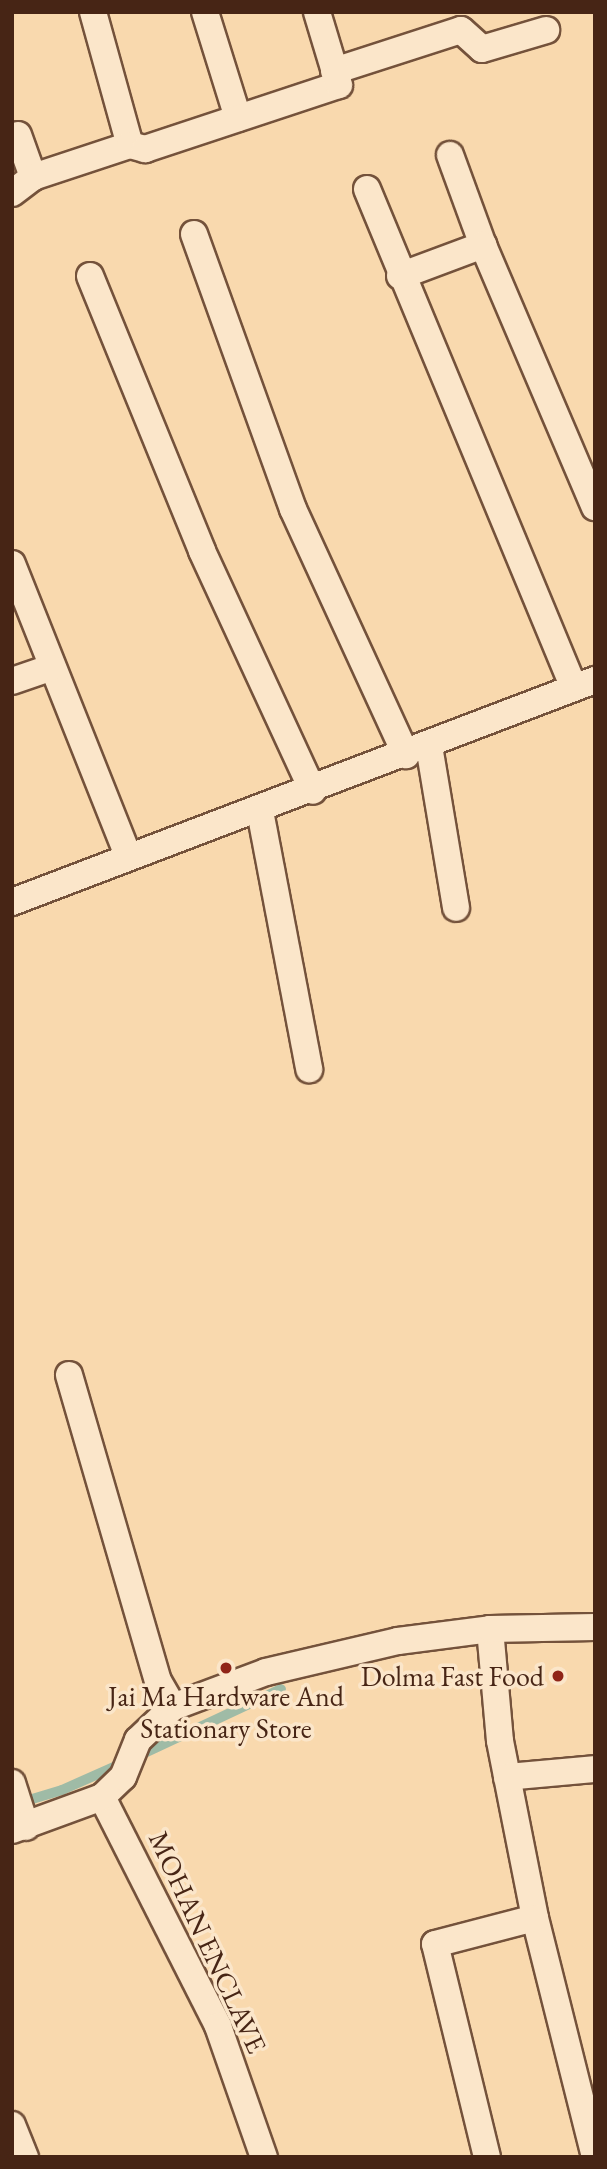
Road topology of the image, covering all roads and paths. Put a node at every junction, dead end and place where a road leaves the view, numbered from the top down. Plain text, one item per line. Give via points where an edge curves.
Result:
1 (93, 12) edge
2 (205, 12) edge
3 (317, 12) edge
4 (545, 30) dead end
5 (336, 78) junction
6 (239, 118) junction
7 (18, 135) dead end
8 (130, 145) junction
9 (450, 155) dead end
10 (23, 185) edge
11 (367, 189) dead end
12 (194, 234) dead end
13 (482, 245) junction
14 (90, 275) dead end
15 (400, 276) junction
16 (595, 508) edge
17 (12, 564) edge
18 (50, 668) junction
19 (12, 681) edge
20 (585, 684) edge
21 (417, 751) junction
22 (313, 791) junction
23 (260, 811) junction
24 (128, 856) junction
25 (12, 902) edge
26 (456, 908) dead end
27 (309, 1069) dead end
28 (69, 1374) dead end
29 (595, 1627) edge
30 (490, 1629) junction
31 (173, 1707) junction
32 (595, 1769) edge
33 (507, 1777) junction
34 (102, 1797) junction
35 (18, 1809) edge
36 (535, 1918) junction
37 (12, 2125) edge
38 (25, 2157) edge
39 (264, 2157) edge
40 (487, 2157) edge
41 (595, 2157) edge

1 - 8 street
2 - 6 street
3 - 5 street
4 - 5 street via 482,48 461,30
5 - 6 street
6 - 8 street via 145,149
7 - 10 street
8 - 10 street
9 - 13 street
11 - 15 street
12 - 21 street via 293,509
13 - 15 street
13 - 16 street
14 - 22 street via 202,551
15 - 20 street
17 - 18 street
18 - 19 street
18 - 24 street
20 - 21 street
21 - 22 street
21 - 26 street
22 - 23 street
23 - 24 street
23 - 27 street
24 - 25 street
28 - 31 street via 158,1681
29 - 30 street
30 - 31 street via 398,1641 266,1672
30 - 33 street
31 - 34 street via 138,1740 123,1777
32 - 33 street
33 - 36 street
34 - 35 street
34 - 39 street, MOHAN ENCLAVE via 218,2026
36 - 40 street via 435,1944
36 - 41 street
37 - 38 street

